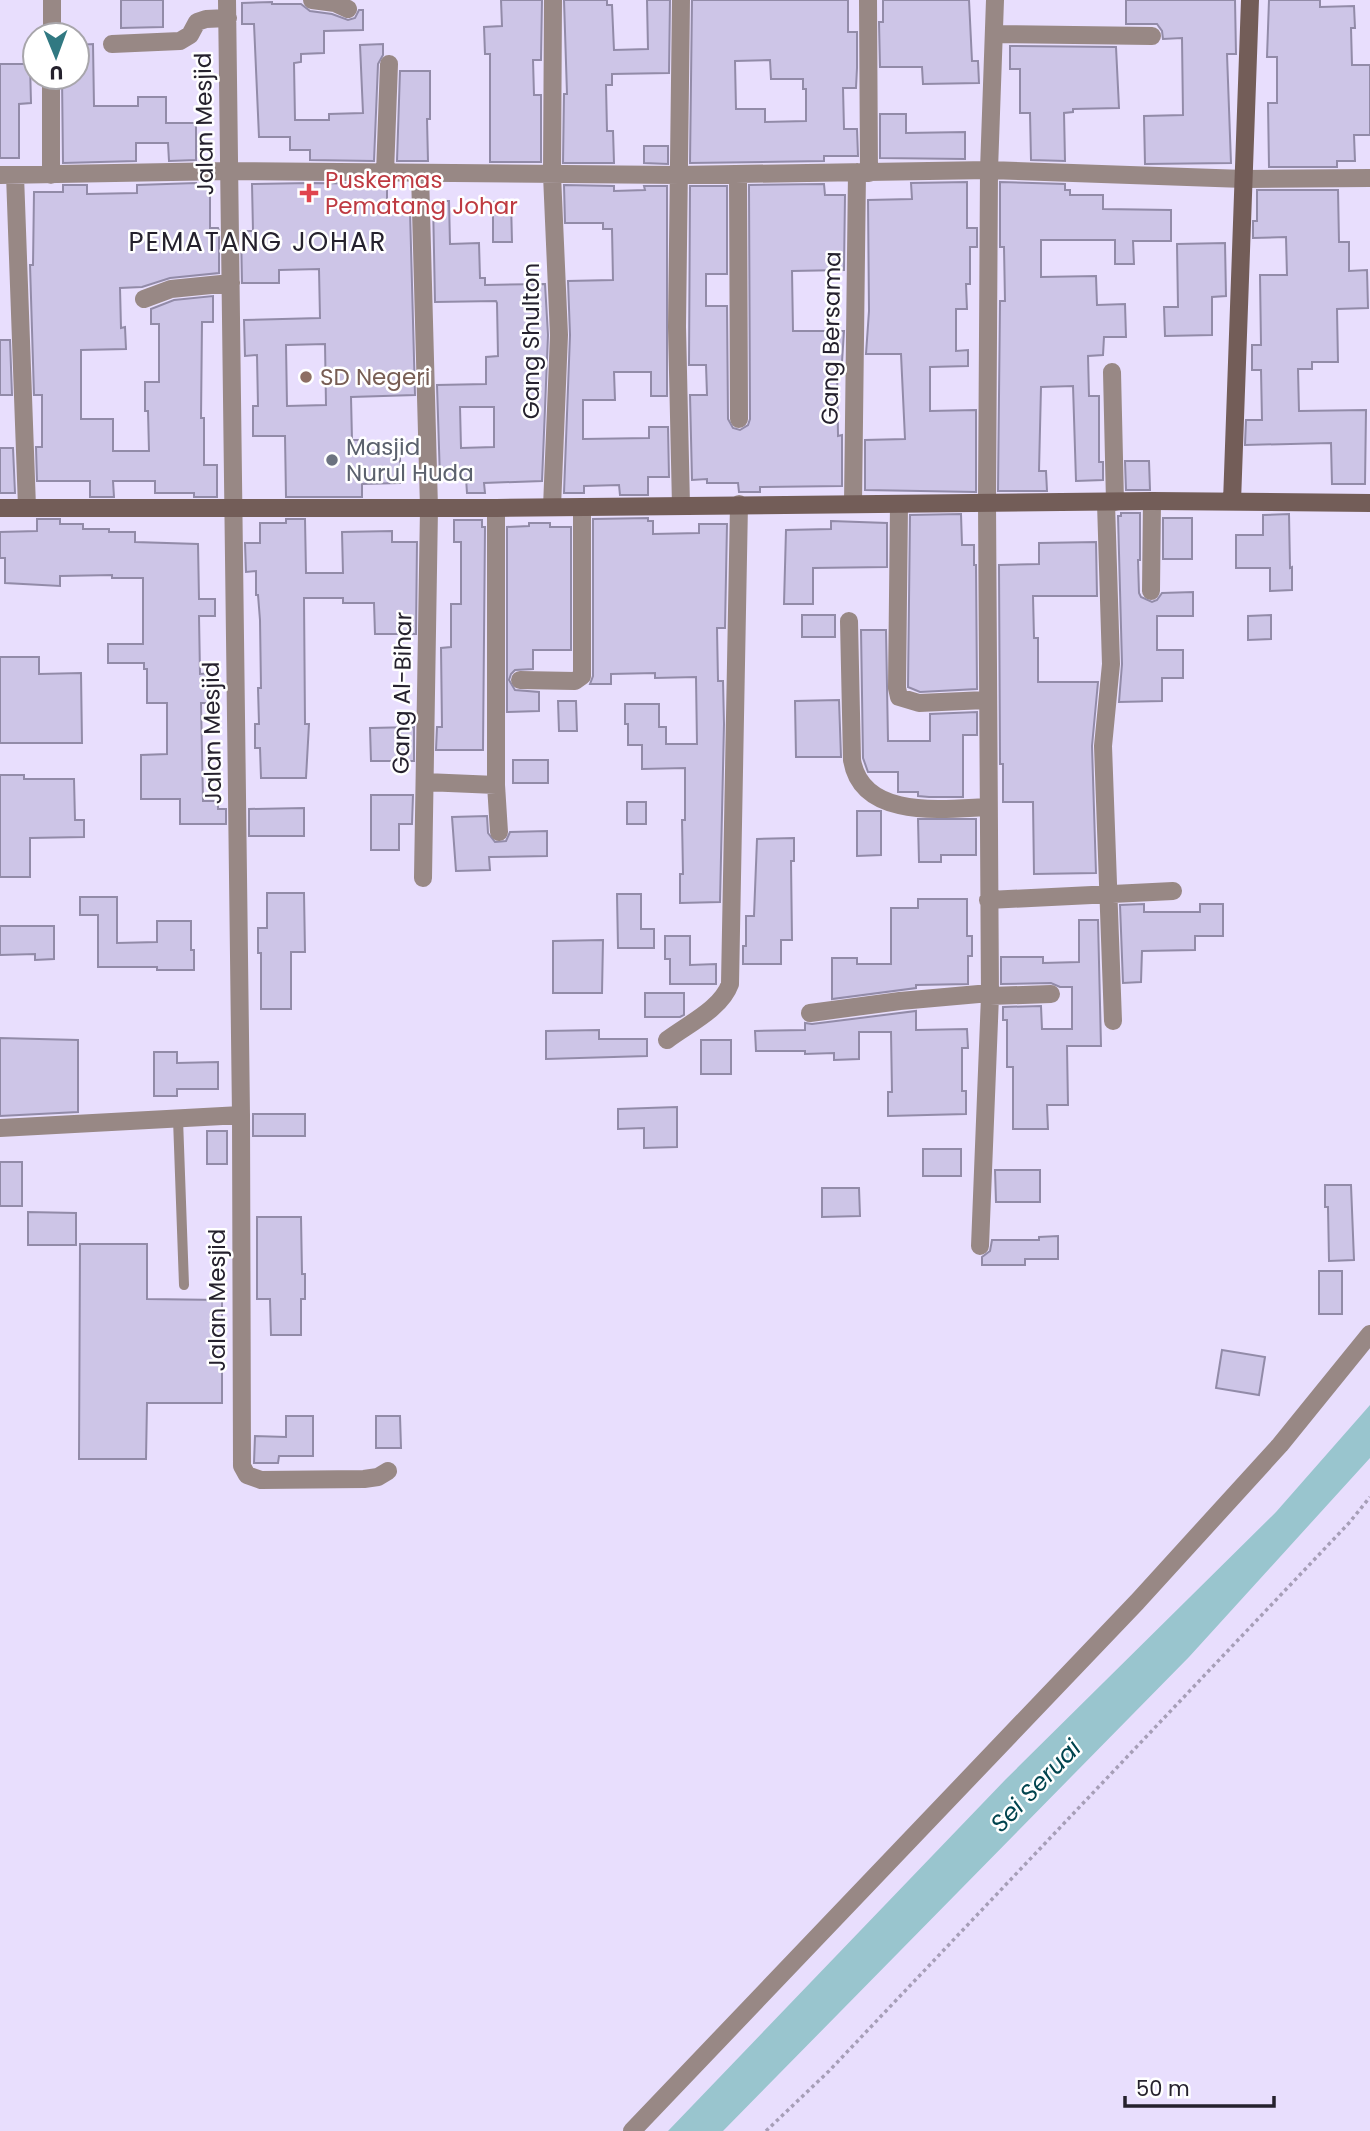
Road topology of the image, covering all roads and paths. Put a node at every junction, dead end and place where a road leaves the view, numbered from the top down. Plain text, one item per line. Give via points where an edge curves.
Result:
1 (52, 0) edge
2 (305, 0) edge
3 (312, 0) edge
4 (553, 0) edge
5 (681, 0) edge
6 (868, 0) edge
7 (995, 0) edge
8 (1251, 0) edge
9 (228, 9) edge
10 (348, 9) dead end
11 (51, 21) edge
12 (993, 34) junction
13 (1152, 36) dead end
14 (112, 44) dead end
15 (389, 64) dead end
16 (51, 91) edge
17 (989, 170) junction
18 (229, 171) junction
19 (385, 173) junction
20 (420, 173) junction
21 (863, 173) junction
22 (51, 174) junction
23 (8, 175) edge
24 (552, 175) junction
25 (678, 175) junction
26 (738, 175) junction
27 (1370, 178) edge
28 (1244, 179) junction
29 (231, 283) junction
30 (144, 299) dead end
31 (1112, 372) dead end
32 (739, 419) dead end
33 (1152, 500) junction
34 (987, 502) junction
35 (1110, 502) junction
36 (1232, 502) junction
37 (1370, 503) edge
38 (853, 504) junction
39 (899, 504) junction
40 (738, 505) junction
41 (681, 506) junction
42 (27, 507) junction
43 (234, 507) junction
44 (552, 507) junction
45 (582, 507) junction
46 (0, 508) edge
47 (429, 508) junction
48 (496, 508) junction
49 (1151, 591) dead end
50 (849, 621) dead end
51 (520, 680) dead end
52 (986, 700) junction
53 (425, 782) junction
54 (496, 785) junction
55 (987, 807) junction
56 (499, 832) dead end
57 (423, 878) dead end
58 (1173, 891) dead end
59 (1107, 893) junction
60 (988, 900) junction
61 (1051, 994) dead end
62 (990, 995) junction
63 (810, 1013) dead end
64 (1113, 1021) dead end
65 (667, 1040) dead end
66 (240, 1115) junction
67 (178, 1118) junction
68 (0, 1128) edge
69 (979, 1246) dead end
70 (184, 1285) dead end
71 (1370, 1334) edge
72 (388, 1471) dead end
73 (1370, 1497) edge
74 (632, 2131) edge
75 (766, 2131) edge

1 - 11 street
2 - 3 street
3 - 10 street
4 - 24 street, Gang Shulton
5 - 25 street
6 - 21 street, Gang Bersama
7 - 12 street
8 - 28 street
9 - 14 street via 197,22 180,41
9 - 18 street, Jalan Mesjid
12 - 13 street
12 - 17 street
15 - 19 street
16 - 22 street
17 - 21 street
17 - 28 street
17 - 34 street
18 - 19 street
18 - 22 street
18 - 29 street, Jalan Mesjid
19 - 20 street
20 - 24 street
20 - 47 street, Gang Al-Bihar
21 - 26 street
21 - 38 street, Gang Bersama
22 - 23 street
23 - 42 street
24 - 25 street
24 - 44 street, Gang Shulton via 559,335
25 - 26 street
25 - 41 street
26 - 32 street
27 - 28 street
28 - 36 street
29 - 30 street via 171,289
29 - 43 street, Jalan Mesjid
31 - 35 street
33 - 35 street
33 - 36 street
33 - 49 street
34 - 35 street
34 - 39 street
34 - 52 street
35 - 59 street via 1111,664 1103,746
36 - 37 street
38 - 39 street
38 - 40 street
39 - 52 street via 897,693 919,703
40 - 41 street
40 - 65 street via 730,984 718,1002
41 - 45 street
42 - 43 street
42 - 46 street
43 - 47 street
43 - 66 street, Jalan Mesjid
44 - 45 street
44 - 48 street
45 - 51 street via 582,676 575,681
47 - 48 street
47 - 53 street, Gang Al-Bihar
48 - 54 street
50 - 55 street via 855,774 874,794 901,807
52 - 55 street
53 - 54 street
53 - 57 street, Gang Al-Bihar
54 - 56 street
55 - 60 street
58 - 59 street
59 - 60 street
59 - 64 street
60 - 62 street
61 - 62 street
62 - 63 street
62 - 69 street
66 - 67 street
66 - 72 street, Jalan Mesjid via 242,1466 247,1475 261,1480 364,1479
67 - 68 street
67 - 70 lane
71 - 74 street via 1280,1445 1146,1592
73 - 75 path via 829,2071

